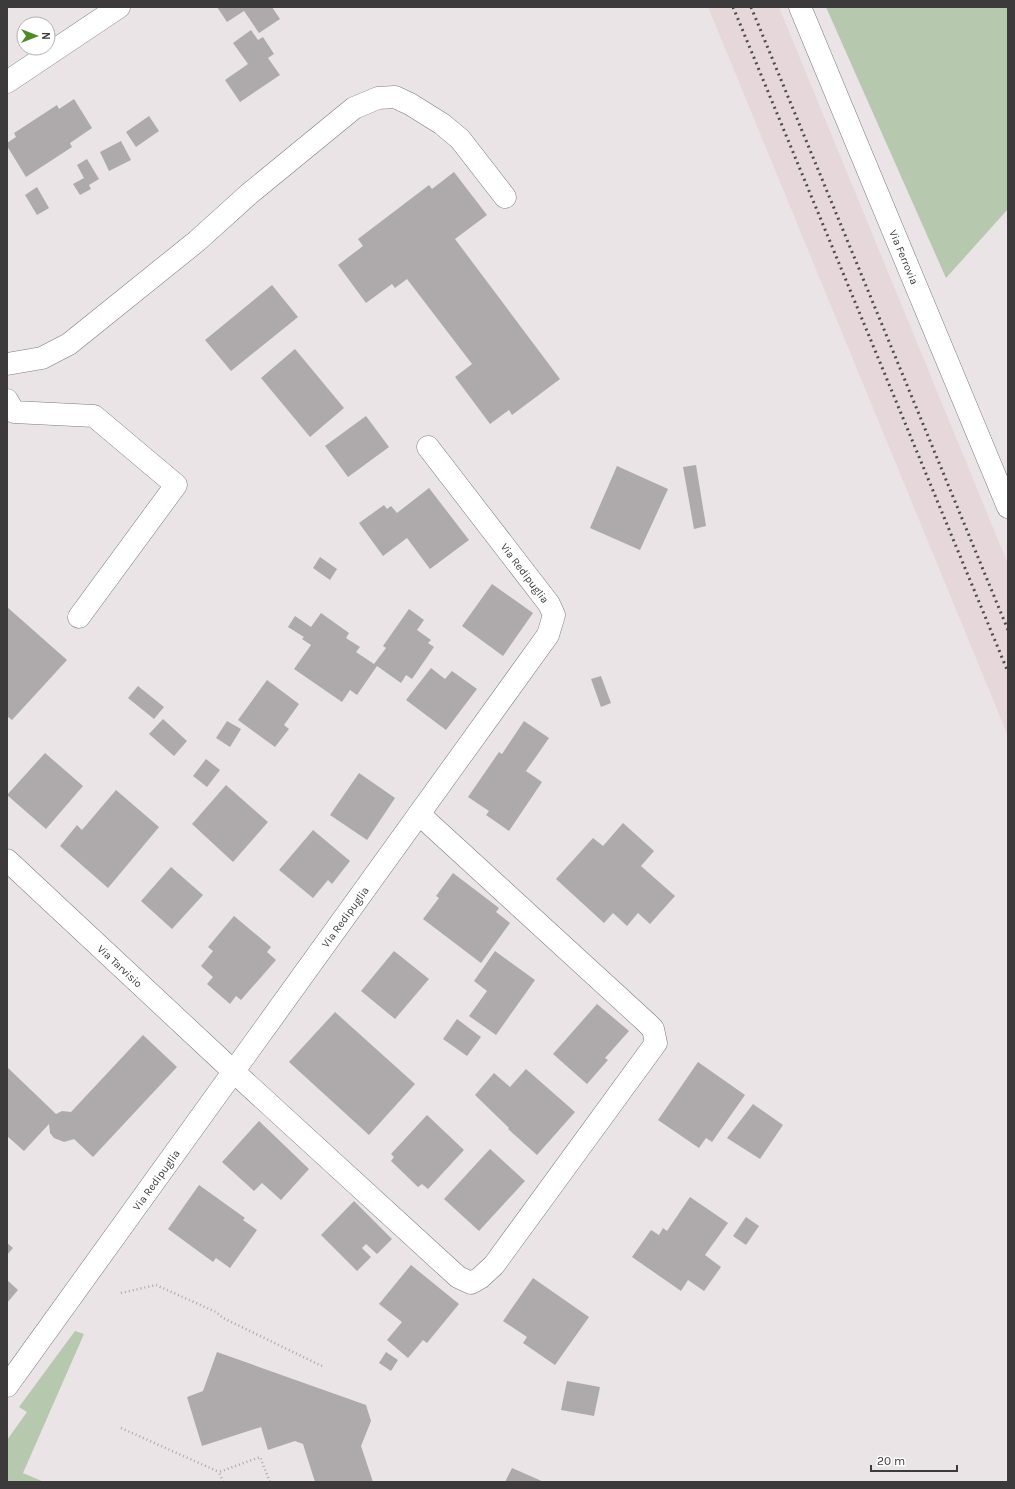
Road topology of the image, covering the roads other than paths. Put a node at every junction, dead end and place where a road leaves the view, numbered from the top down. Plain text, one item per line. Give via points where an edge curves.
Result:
1 (119, 7) edge
2 (800, 7) edge
3 (7, 82) edge
4 (505, 197) dead end
5 (7, 364) edge
6 (7, 400) edge
7 (428, 447) dead end
8 (1008, 507) edge
9 (79, 617) dead end
10 (419, 814) junction
11 (7, 860) edge
12 (234, 1071) junction
13 (7, 1386) edge

1 - 3 street
2 - 8 street, Via Ferrovia
4 - 5 street via 460,139 442,124 395,97 378,98 354,108 249,194 197,241 69,344 42,358
6 - 9 street via 14,412 94,416 176,485
7 - 10 street, Via Redipuglia via 549,604 554,615 548,635
10 - 12 street, Via Redipuglia
10 - 12 street, Via Tarvisio via 653,1029 656,1043 651,1050 494,1265 471,1283 458,1277
11 - 12 street, Via Tarvisio
12 - 13 street, Via Redipuglia

